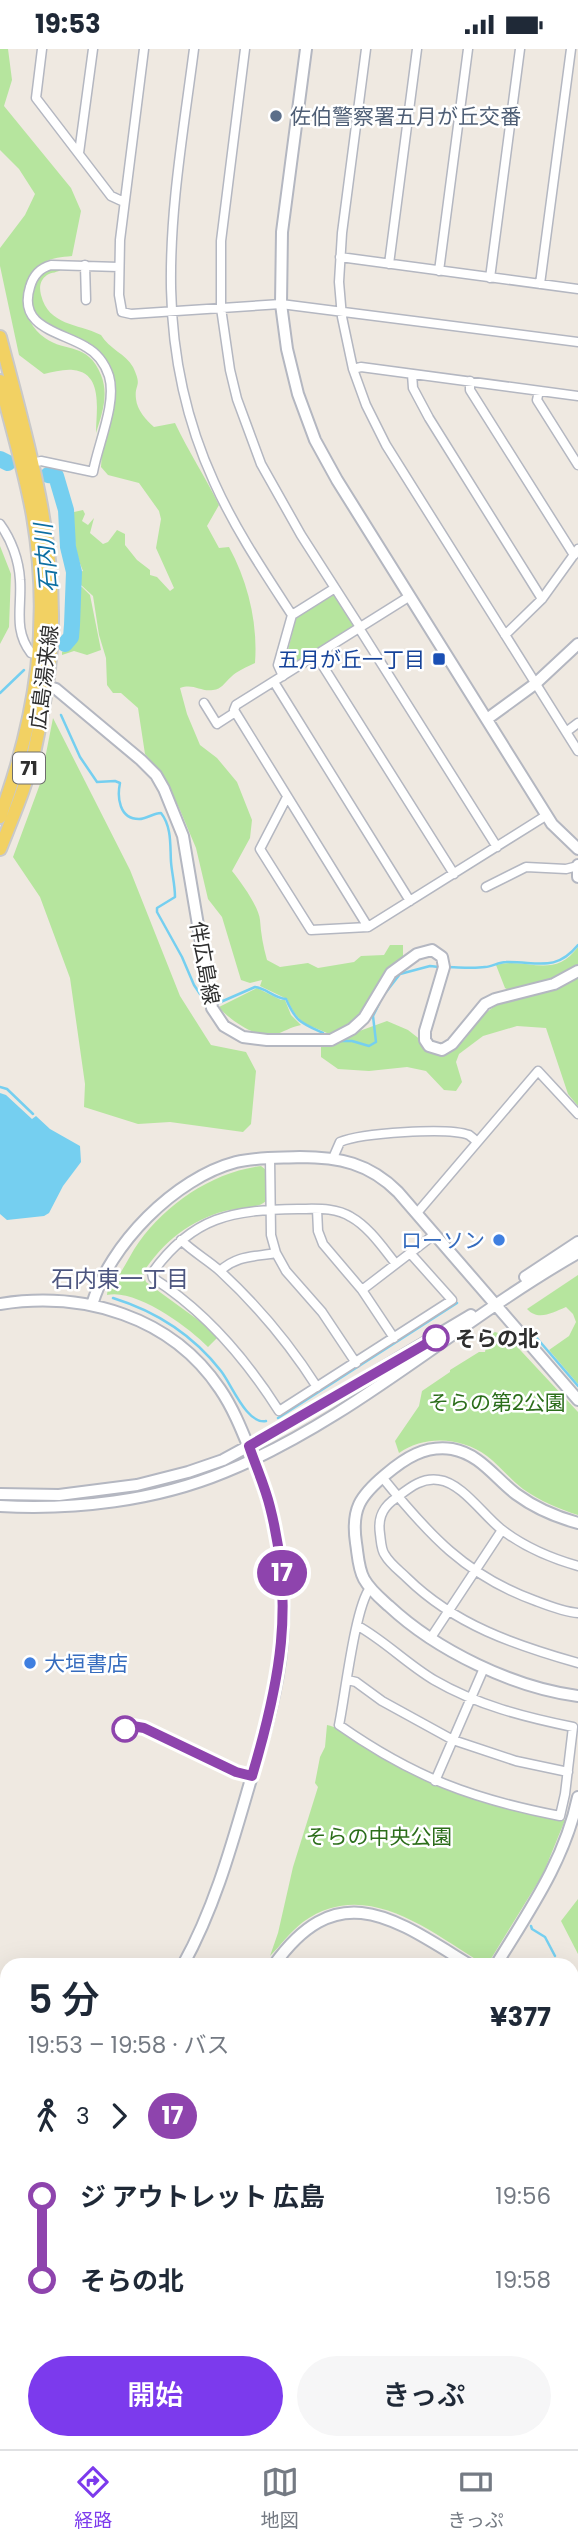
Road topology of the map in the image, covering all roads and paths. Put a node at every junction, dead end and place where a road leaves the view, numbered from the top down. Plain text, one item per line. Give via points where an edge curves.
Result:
1 (42, 49) edge
2 (93, 49) edge
3 (144, 49) edge
4 (194, 49) edge
5 (245, 49) edge
6 (306, 49) edge
7 (366, 49) edge
8 (417, 49) edge
9 (468, 49) edge
10 (520, 49) edge
11 (570, 49) edge
12 (79, 153) junction
13 (124, 202) junction
14 (340, 257) junction
15 (389, 264) junction
16 (85, 265) junction
17 (118, 267) junction
18 (439, 271) junction
19 (490, 278) junction
20 (540, 284) junction
21 (578, 289) edge
22 (86, 300) dead end
23 (281, 304) junction
24 (221, 308) junction
25 (341, 311) junction
26 (171, 312) junction
27 (0, 337) edge
28 (578, 342) edge
29 (353, 369) junction
30 (412, 374) junction
31 (0, 380) edge
32 (470, 381) junction
33 (539, 390) junction
34 (578, 396) edge
35 (32, 463) junction
36 (578, 465) edge
37 (0, 524) edge
38 (576, 552) edge
39 (335, 588) junction
40 (410, 596) junction
41 (542, 599) junction
42 (292, 615) junction
43 (359, 628) junction
44 (505, 635) junction
45 (578, 643) edge
46 (44, 655) junction
47 (316, 655) junction
48 (283, 676) junction
49 (274, 682) junction
50 (41, 684) junction
51 (536, 684) junction
52 (204, 703) dead end
53 (234, 713) junction
54 (486, 719) junction
55 (578, 723) edge
56 (566, 732) junction
57 (578, 751) edge
58 (287, 797) junction
59 (547, 815) junction
60 (0, 817) edge
61 (497, 847) junction
62 (0, 849) edge
63 (578, 849) edge
64 (578, 865) edge
65 (454, 874) junction
66 (578, 877) edge
67 (486, 887) dead end
68 (410, 901) junction
69 (368, 927) junction
70 (578, 971) edge
71 (578, 1114) edge
72 (477, 1142) junction
73 (270, 1158) junction
74 (333, 1159) junction
75 (270, 1209) junction
76 (317, 1209) junction
77 (417, 1213) junction
78 (435, 1234) junction
79 (181, 1240) junction
80 (578, 1242) edge
81 (410, 1252) junction
82 (276, 1253) junction
83 (578, 1253) edge
84 (396, 1264) junction
85 (220, 1271) junction
86 (362, 1290) junction
87 (494, 1302) junction
88 (0, 1304) edge
89 (92, 1305) junction
90 (394, 1338) junction
91 (356, 1363) junction
92 (317, 1387) junction
93 (578, 1400) edge
94 (249, 1446) junction
95 (253, 1458) junction
96 (382, 1477) junction
97 (0, 1495) edge
98 (398, 1497) junction
99 (4, 1506) edge
100 (578, 1523) edge
101 (502, 1530) junction
102 (578, 1566) edge
103 (475, 1571) junction
104 (370, 1588) junction
105 (448, 1610) junction
106 (578, 1613) edge
107 (358, 1626) junction
108 (430, 1639) junction
109 (578, 1663) edge
110 (484, 1668) junction
111 (348, 1680) junction
112 (578, 1696) edge
113 (471, 1699) junction
114 (453, 1740) junction
115 (568, 1772) junction
116 (435, 1781) junction
117 (578, 1797) edge
118 (186, 1958) edge
119 (279, 1958) edge
120 (458, 1958) edge
121 (500, 1958) edge

1 - 12 street via 36,98
2 - 12 street
3 - 13 street
4 - 26 street via 172,221
5 - 24 street via 221,241
6 - 23 street via 282,232
7 - 14 street
8 - 15 street
9 - 18 street
10 - 19 street
11 - 20 street
12 - 13 street via 111,196
13 - 17 street
14 - 15 street
14 - 25 street
15 - 18 street
16 - 17 street
16 - 22 street
16 - 35 street via 51,264 33,278 28,292 38,323 90,350 108,376 111,398 93,472
17 - 26 street via 122,312
18 - 19 street
19 - 20 street
20 - 21 street
23 - 24 street
23 - 25 street
23 - 40 street via 291,370 315,440
24 - 26 street
24 - 39 street via 237,399 261,464
25 - 28 street
25 - 29 street
26 - 42 street via 180,378 204,461 238,530
27 - 35 main road, 広島湯来線 / 71
29 - 30 street
29 - 44 street via 386,445
30 - 32 street
30 - 41 street via 413,388 434,427
31 - 46 main road, 広島湯来線 / 71 via 33,515
32 - 33 street
32 - 38 street via 470,390
33 - 34 street
33 - 36 street via 537,400
35 - 46 main road, 広島湯来線 / 71 via 49,562 52,621
37 - 46 street via 16,555 19,633 31,653
38 - 41 street
39 - 42 street
39 - 43 street
40 - 43 street
40 - 54 street
41 - 44 street
42 - 48 street via 278,665
43 - 47 street
43 - 61 street
44 - 51 street
45 - 51 street
46 - 50 main road, 広島湯来線 / 71
47 - 48 street
47 - 65 street
48 - 49 street
49 - 53 street via 236,705
49 - 68 street
50 - 60 main road, 広島湯来線 / 71
50 - 62 main road, 広島湯来線 / 71 via 35,750
50 - 70 street, 伴広島線 via 56,689 141,760 164,789 183,836 212,1008 229,1030 261,1040 335,1038 364,1018 386,978 432,950 444,966 425,1035 429,1046 438,1050 449,1047 485,1004 554,984
51 - 54 street
51 - 56 street
52 - 53 street via 217,724
53 - 58 street
54 - 59 street
55 - 56 street
56 - 57 street
58 - 69 street
58 - 69 street via 260,849 288,894 311,930
59 - 61 street
59 - 63 street
61 - 65 street
64 - 66 street
64 - 67 street via 566,869 526,867
65 - 68 street
68 - 69 street
71 - 72 street via 538,1071
72 - 74 street via 469,1135 428,1131 365,1136 341,1142
72 - 77 street
73 - 74 street
73 - 75 street
73 - 89 street via 215,1170 155,1210 122,1248
74 - 77 street via 376,1173
75 - 76 street
75 - 79 street via 228,1215
75 - 82 street
76 - 84 street via 356,1219
76 - 86 street via 323,1244
77 - 78 street
78 - 81 street
78 - 87 street
79 - 85 street
79 - 92 street via 162,1258 153,1278 195,1309 240,1355 279,1411
80 - 87 street
81 - 84 street
81 - 90 street via 452,1300
82 - 85 street via 243,1257
82 - 91 street
83 - 87 street
84 - 86 street
85 - 92 street via 278,1330
86 - 90 street
87 - 93 street
87 - 94 street
87 - 95 street via 369,1391
88 - 89 street via 58,1301
89 - 94 street via 141,1321 189,1353 222,1391
90 - 91 street
91 - 92 street
94 - 95 street
94 - 97 street via 223,1460 137,1485 59,1495
95 - 99 street via 157,1493 89,1504
95 - 118 street via 270,1506 282,1570 278,1677 223,1873
96 - 98 street
96 - 100 street via 421,1452 460,1451 477,1459 528,1502
96 - 104 street via 365,1493 355,1516 360,1568
98 - 101 street via 423,1481 449,1482
98 - 103 street via 452,1555
98 - 105 street via 380,1518 384,1554
101 - 102 street via 540,1553
101 - 103 street
103 - 105 street
103 - 106 street via 524,1597
104 - 107 street
104 - 108 street
105 - 108 street
105 - 109 street via 508,1642
107 - 111 street
107 - 113 street via 423,1673
108 - 110 street
110 - 112 street
110 - 113 street
111 - 114 street
111 - 116 street via 339,1725
113 - 114 street
113 - 115 street via 573,1727
114 - 115 street
114 - 116 street
115 - 116 street via 560,1816 489,1801
117 - 121 street via 554,1869
119 - 120 street via 309,1928 330,1917 354,1913 400,1923

